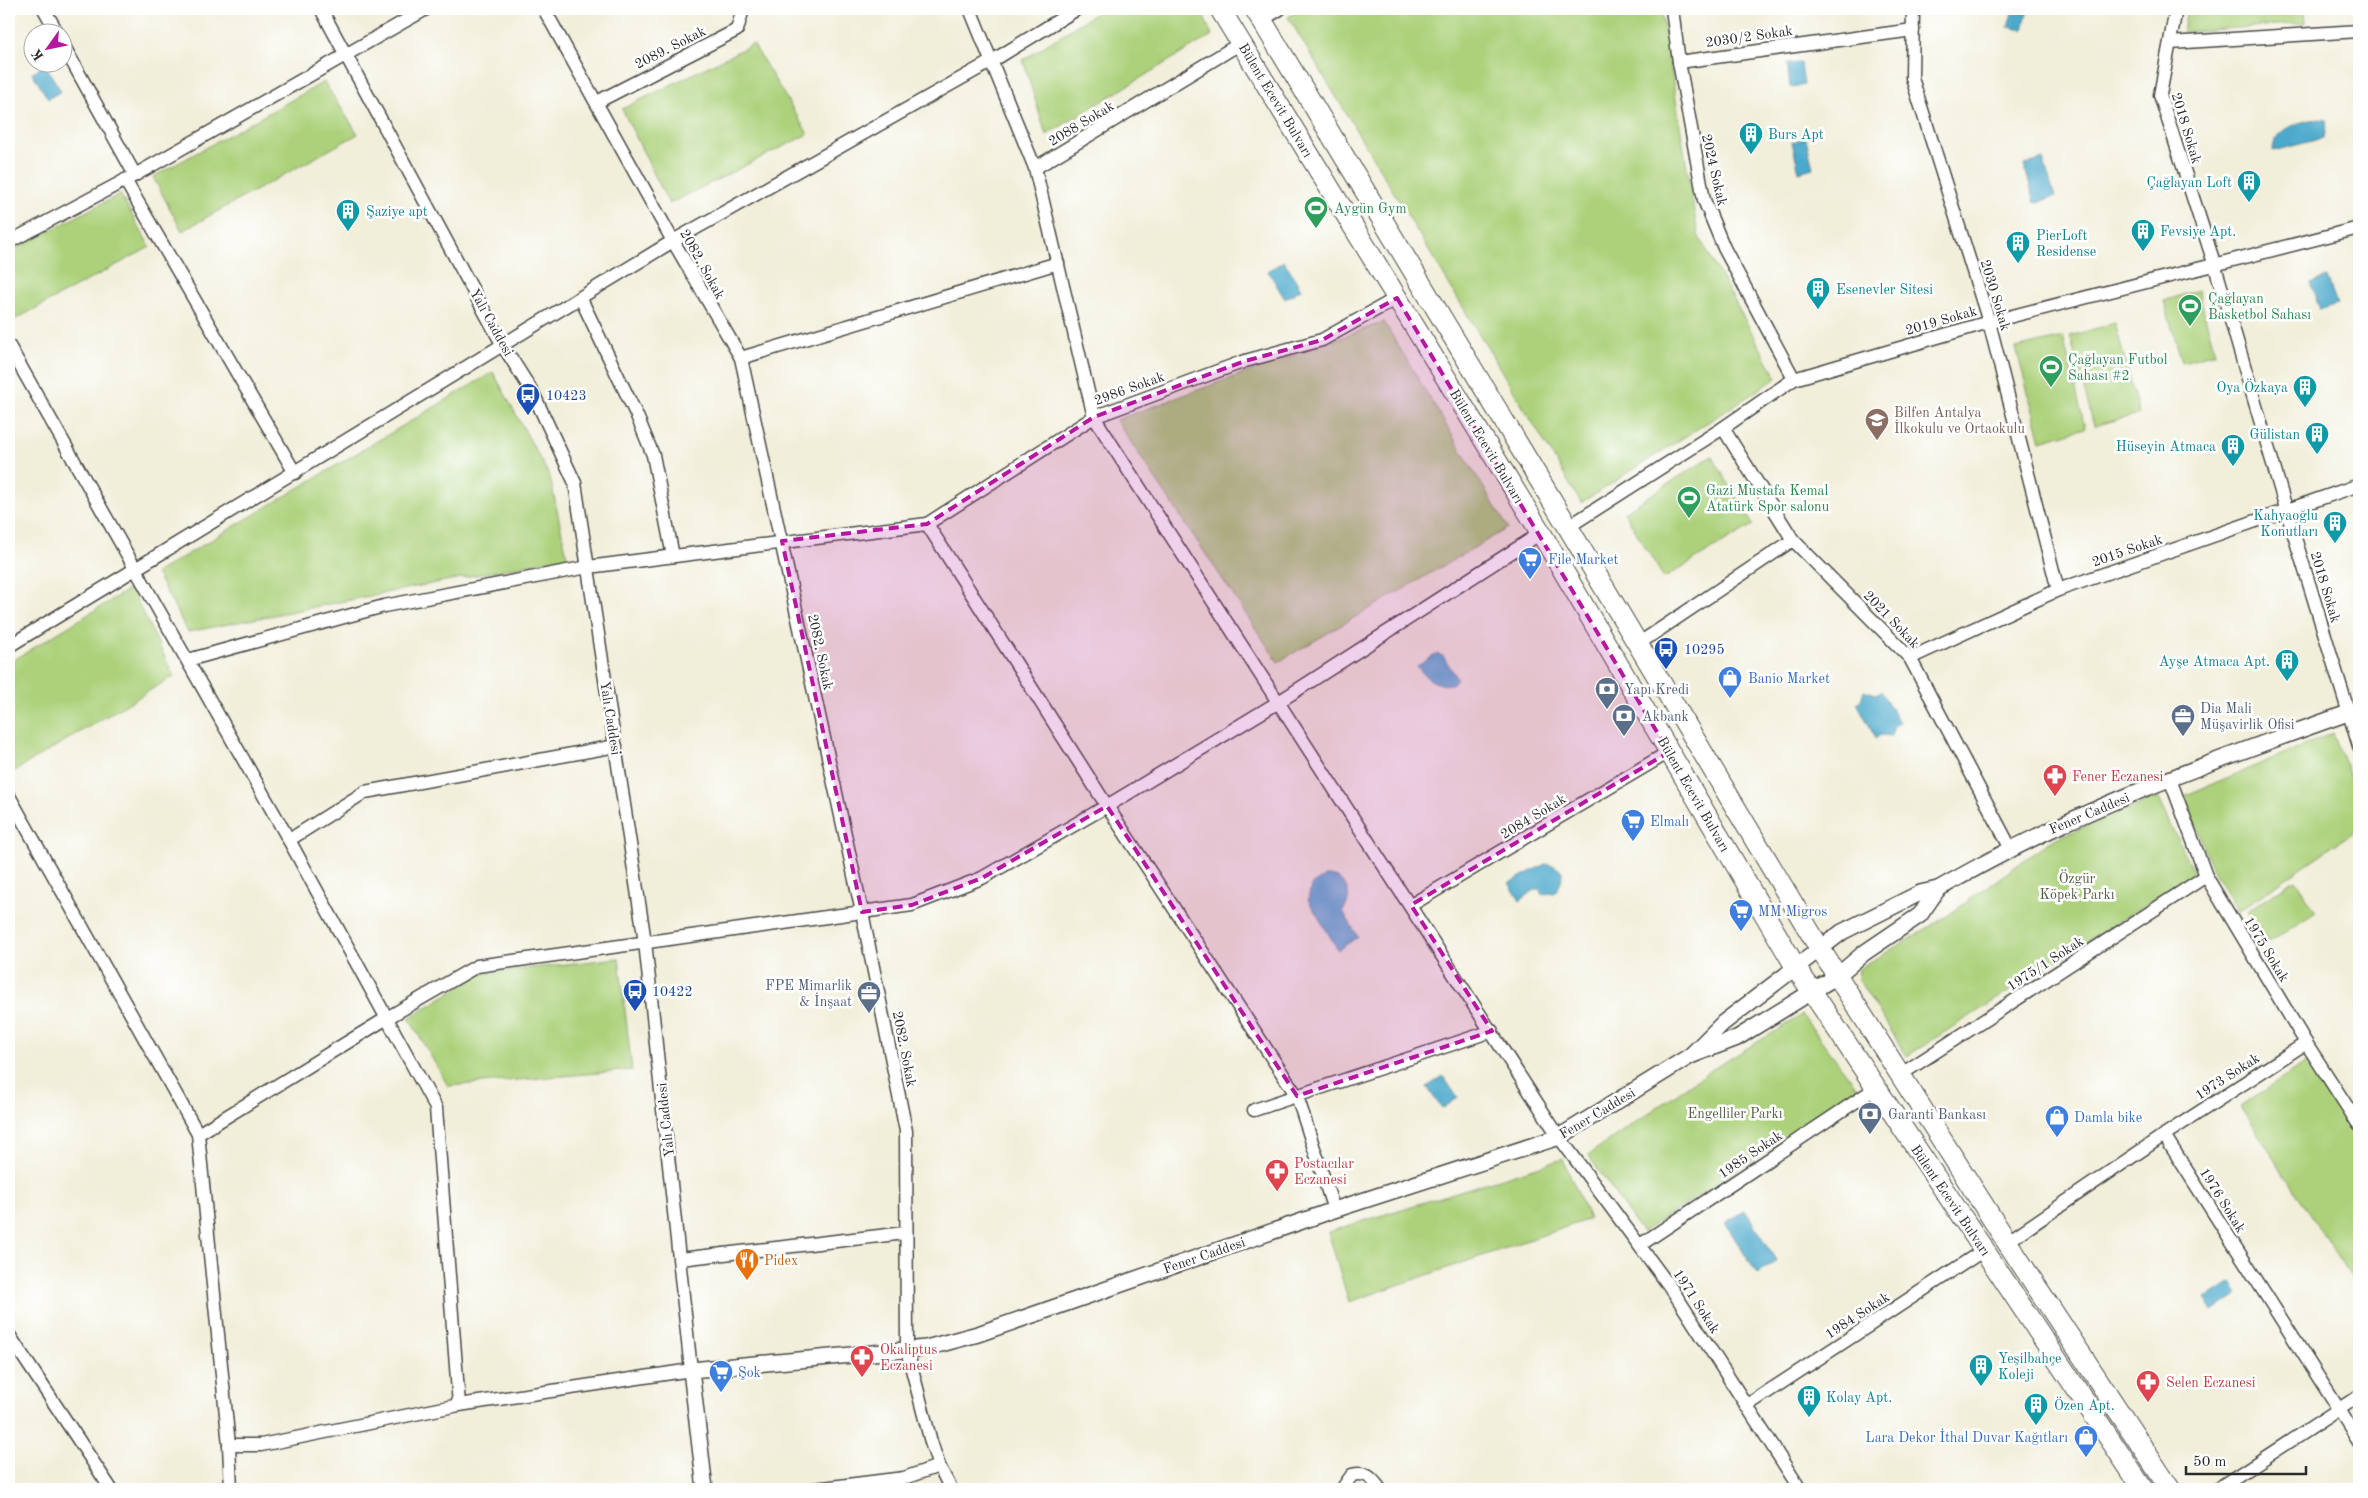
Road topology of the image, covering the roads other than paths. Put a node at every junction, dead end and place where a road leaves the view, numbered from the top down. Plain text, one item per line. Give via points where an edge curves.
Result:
1 (44, 9) edge
2 (321, 9) edge
3 (426, 9) edge
4 (544, 9) edge
5 (743, 9) edge
6 (970, 9) edge
7 (1077, 9) edge
8 (1220, 9) edge
9 (1280, 9) edge
10 (1672, 9) edge
11 (1913, 9) edge
12 (2176, 9) edge
13 (1258, 14) edge
14 (51, 22) edge
15 (1913, 30) junction
16 (2359, 31) edge
17 (1241, 43) junction
18 (2170, 44) junction
19 (346, 54) junction
20 (992, 61) junction
21 (1679, 62) junction
22 (72, 63) edge
23 (597, 102) junction
24 (1035, 168) junction
25 (130, 177) junction
26 (2359, 228) edge
27 (673, 241) junction
28 (9, 242) edge
29 (1058, 263) junction
30 (2215, 266) junction
31 (581, 299) junction
32 (1391, 302) junction
33 (1989, 322) junction
34 (502, 344) junction
35 (9, 346) edge
36 (741, 358) junction
37 (1794, 379) junction
38 (1094, 417) junction
39 (1723, 428) junction
40 (295, 473) junction
41 (2359, 485) edge
42 (2286, 512) junction
43 (927, 524) junction
44 (1568, 526) junction
45 (1541, 534) junction
46 (1793, 540) junction
47 (782, 541) junction
48 (673, 556) junction
49 (136, 568) junction
50 (588, 568) junction
51 (2058, 590) junction
52 (1638, 644) junction
53 (9, 646) edge
54 (1910, 658) junction
55 (188, 660) junction
56 (1277, 703) junction
57 (2354, 711) edge
58 (616, 746) junction
59 (2359, 746) edge
60 (1669, 752) junction
61 (2170, 779) junction
62 (9, 796) edge
63 (1107, 806) junction
64 (290, 840) junction
65 (2011, 849) junction
66 (2206, 876) junction
67 (1938, 889) junction
68 (1411, 905) junction
69 (862, 912) junction
70 (645, 942) junction
71 (1820, 949) junction
72 (1795, 966) junction
73 (1838, 976) junction
74 (1813, 992) junction
75 (387, 1018) junction
76 (1492, 1031) junction
77 (2306, 1042) junction
78 (1690, 1056) junction
79 (1900, 1075) junction
80 (1876, 1088) junction
81 (1297, 1096) junction
82 (1254, 1110) dead end
83 (2359, 1125) edge
84 (198, 1134) junction
85 (2164, 1135) junction
86 (1559, 1137) junction
87 (1334, 1210) junction
88 (905, 1233) junction
89 (2007, 1242) junction
90 (1640, 1245) junction
91 (1984, 1250) junction
92 (680, 1259) junction
93 (9, 1335) edge
94 (906, 1350) junction
95 (691, 1370) junction
96 (2359, 1396) edge
97 (459, 1405) junction
98 (1746, 1406) junction
99 (2338, 1410) junction
100 (2359, 1441) edge
101 (229, 1445) junction
102 (939, 1466) junction
103 (111, 1489) edge
104 (231, 1489) edge
105 (704, 1489) edge
106 (815, 1489) edge
107 (950, 1489) edge
108 (1342, 1489) edge
109 (1380, 1489) edge
110 (1800, 1489) edge
111 (2143, 1489) edge
112 (2170, 1489) edge
113 (2217, 1489) edge

1 - 14 street
2 - 19 street, Yalı Caddesi
3 - 19 street
4 - 23 street, 2082. Sokak
5 - 23 street, 2089. Sokak via 737,30
6 - 20 street
7 - 20 street
8 - 17 main road, Bülent Ecevit Bulvarı
9 - 13 street
10 - 21 street, 2024 Sokak
11 - 15 street, 2030 Sokak
12 - 18 street, 2018 Sokak
13 - 44 main road, Bülent Ecevit Bulvarı
15 - 21 street, 2030/2 Sokak
15 - 33 street, 2030 Sokak via 1912,78
16 - 18 street
17 - 24 street, 2088 Sokak
17 - 32 main road, Bülent Ecevit Bulvarı
18 - 30 street, 2018 Sokak via 2160,95
19 - 25 street
19 - 34 street, Yalı Caddesi
20 - 24 street
20 - 27 street
21 - 37 street, 2024 Sokak via 1704,200 1724,248
22 - 25 street
23 - 27 street, 2082. Sokak
24 - 29 street, 2986 Sokak
25 - 28 street
25 - 40 street
26 - 30 street, 2019 Sokak
27 - 31 street
27 - 36 street, 2082. Sokak
29 - 36 street
29 - 38 street, 2986 Sokak
30 - 33 street, 2019 Sokak
30 - 42 street, 2018 Sokak
31 - 34 street
31 - 48 street via 637,416 652,456
32 - 38 street, 2986 Sokak via 1322,340 1245,361
32 - 45 main road, Bülent Ecevit Bulvarı
33 - 37 street, 2019 Sokak
33 - 51 street, 2030 Sokak
34 - 40 street
34 - 50 street, Yalı Caddesi via 534,393 575,483
35 - 49 street
36 - 47 street, 2082. Sokak
37 - 39 street, 2019 Sokak
38 - 43 street
38 - 56 street, 1971 Sokak
39 - 44 street, 2019 Sokak
39 - 46 street, 2021 Sokak
40 - 49 street
41 - 42 street, 2015 Sokak
42 - 51 street, 2015 Sokak
42 - 57 street, 2018 Sokak
43 - 47 street
43 - 63 street
44 - 52 main road, Bülent Ecevit Bulvarı
45 - 56 street
45 - 60 main road, Bülent Ecevit Bulvarı
46 - 52 street
46 - 54 street, 2021 Sokak
47 - 48 street
47 - 69 street, 2082. Sokak
48 - 50 street
49 - 53 street
49 - 55 street
50 - 55 street via 384,606
50 - 58 street, Yalı Caddesi
51 - 54 street, 2015 Sokak
52 - 71 main road, Bülent Ecevit Bulvarı
54 - 65 street, 2021 Sokak
55 - 64 street
56 - 63 street
56 - 68 street, 1971 Sokak
57 - 59 street, 2018 Sokak
57 - 61 street, Fener Caddesi
58 - 64 street via 365,792
58 - 70 street, Yalı Caddesi
60 - 68 street, 2084 Sokak
60 - 72 main road, Bülent Ecevit Bulvarı
61 - 65 street, Fener Caddesi
61 - 66 street, 1975 Sokak
62 - 84 street
63 - 69 street via 982,878 912,904
63 - 81 street
64 - 75 street
65 - 67 street, Fener Caddesi
66 - 77 street, 1975 Sokak
66 - 79 street, 1975/1 Sokak
67 - 71 street, Fener Caddesi via 1920,893 1842,932
67 - 73 street, Fener Caddesi via 1920,915 1864,953
68 - 76 street, 1971 Sokak
69 - 70 street
69 - 88 street, 2082. Sokak via 906,1131
70 - 75 street via 477,966
70 - 92 street, Yalı Caddesi
71 - 72 street, Fener Caddesi
71 - 73 main road, Bülent Ecevit Bulvarı
72 - 74 main road, Bülent Ecevit Bulvarı
72 - 78 street, Fener Caddesi via 1723,1023
73 - 74 street, Fener Caddesi
73 - 79 main road, Bülent Ecevit Bulvarı
74 - 78 street, Fener Caddesi via 1737,1038
74 - 80 main road, Bülent Ecevit Bulvarı
75 - 84 street
75 - 97 street via 436,1108
76 - 81 street
76 - 86 street, 1971 Sokak
77 - 83 street, 1975 Sokak
77 - 85 street, 1973 Sokak
78 - 86 street, Fener Caddesi
79 - 89 main road, Bülent Ecevit Bulvarı
80 - 90 street, 1985 Sokak
80 - 91 main road, Bülent Ecevit Bulvarı
81 - 82 street
81 - 87 street
84 - 101 street
85 - 89 street
85 - 99 street, 1976 Sokak
86 - 87 street, Fener Caddesi
86 - 90 street, 1971 Sokak
87 - 94 street, Fener Caddesi via 978,1334
88 - 92 street
88 - 94 street, 2082. Sokak
89 - 112 main road, Bülent Ecevit Bulvarı
90 - 98 street, 1971 Sokak
91 - 98 street, 1984 Sokak
91 - 111 main road, Bülent Ecevit Bulvarı
92 - 95 street, Yalı Caddesi
93 - 103 street
94 - 95 street, Fener Caddesi
94 - 102 street, 2082. Sokak
95 - 97 street
95 - 105 street, Yalı Caddesi
96 - 99 street
97 - 101 street via 260,1445
98 - 110 street, 1971 Sokak
99 - 100 street, 1976 Sokak
99 - 113 street
101 - 104 street
102 - 106 street via 904,1478
102 - 107 street, 2082. Sokak
108 - 109 street via 1352,1475 1362,1472 1372,1478

